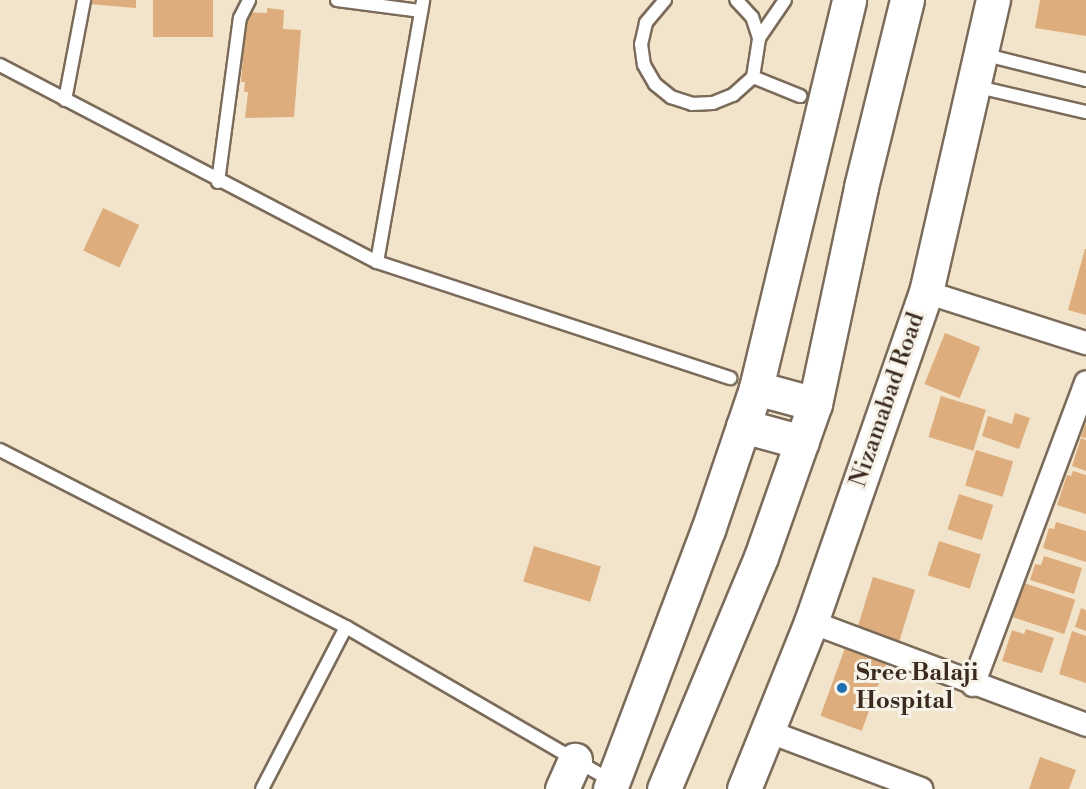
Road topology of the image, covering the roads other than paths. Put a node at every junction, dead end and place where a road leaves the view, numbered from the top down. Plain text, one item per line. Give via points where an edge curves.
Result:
1 (84, 0) edge
2 (337, 0) edge
3 (645, 0) edge
4 (736, 0) edge
5 (785, 0) edge
6 (849, 0) edge
7 (907, 0) edge
8 (993, 0) edge
9 (247, 1) edge
10 (661, 3) edge
11 (422, 5) edge
12 (759, 38) junction
13 (982, 54) junction
14 (0, 66) edge
15 (753, 77) junction
16 (1086, 80) edge
17 (974, 86) junction
18 (800, 96) dead end
19 (65, 100) junction
20 (1086, 112) edge
21 (218, 182) junction
22 (377, 262) junction
23 (926, 292) junction
24 (1086, 343) edge
25 (1086, 382) edge
26 (743, 383) junction
27 (815, 404) junction
28 (743, 426) junction
29 (802, 442) junction
30 (0, 450) edge
31 (811, 622) junction
32 (346, 627) junction
33 (973, 685) junction
34 (1086, 725) edge
35 (767, 730) junction
36 (568, 775) edge
37 (612, 785) edge
38 (262, 789) edge
39 (664, 789) edge
40 (744, 789) edge
41 (921, 789) edge

1 - 19 lane
2 - 11 lane
3 - 10 lane
4 - 12 lane via 752,17
5 - 12 lane
6 - 26 main road
7 - 27 main road via 861,187
8 - 13 main road, Nizamabad Road
9 - 21 lane via 240,18
10 - 15 lane via 646,23 641,44 644,65 655,84 671,97 692,104 713,103 733,94
11 - 22 lane
12 - 15 lane
13 - 16 lane
13 - 17 main road, Nizamabad Road
14 - 19 lane
15 - 18 lane
17 - 20 lane
17 - 23 main road, Nizamabad Road
19 - 21 lane
21 - 22 lane
22 - 26 lane
23 - 24 street
23 - 31 main road, Nizamabad Road
25 - 33 street
26 - 27 main road
26 - 28 main road
27 - 29 main road
28 - 29 main road
28 - 37 main road
29 - 39 main road via 760,557
30 - 32 lane
31 - 33 street
31 - 35 main road, Nizamabad Road
32 - 36 lane
32 - 38 lane
33 - 34 street
35 - 40 main road, Nizamabad Road
35 - 41 street
36 - 37 lane

